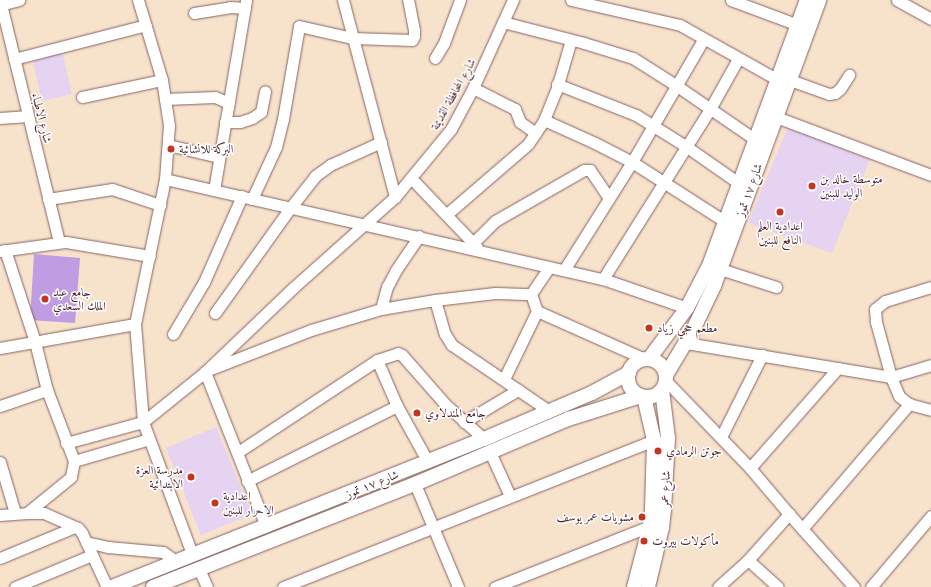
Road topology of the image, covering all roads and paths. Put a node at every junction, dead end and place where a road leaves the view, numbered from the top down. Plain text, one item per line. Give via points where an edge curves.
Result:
1 (19, 0) edge
2 (138, 0) edge
3 (343, 0) edge
4 (408, 0) edge
5 (460, 0) edge
6 (513, 0) edge
7 (571, 0) edge
8 (731, 0) edge
9 (807, 0) edge
10 (819, 0) edge
11 (897, 0) edge
12 (0, 3) edge
13 (246, 4) edge
14 (194, 13) dead end
15 (931, 19) edge
16 (503, 22) junction
17 (146, 25) junction
18 (798, 25) junction
19 (352, 38) junction
20 (571, 40) junction
21 (703, 40) junction
22 (435, 58) dead end
23 (738, 58) junction
24 (14, 59) junction
25 (848, 75) dead end
26 (162, 80) junction
27 (784, 80) junction
28 (558, 84) junction
29 (677, 86) junction
30 (473, 88) junction
31 (265, 91) dead end
32 (82, 97) dead end
33 (166, 99) junction
34 (228, 103) junction
35 (710, 109) junction
36 (28, 116) junction
37 (776, 117) junction
38 (0, 118) edge
39 (544, 120) junction
40 (225, 122) junction
41 (653, 125) junction
42 (536, 133) junction
43 (756, 140) junction
44 (381, 142) junction
45 (168, 146) junction
46 (687, 147) junction
47 (219, 157) junction
48 (632, 162) junction
49 (931, 175) edge
50 (411, 178) junction
51 (165, 179) junction
52 (665, 182) junction
53 (740, 184) junction
54 (214, 190) junction
55 (395, 197) junction
56 (247, 198) junction
57 (609, 198) junction
58 (48, 199) junction
59 (160, 205) junction
60 (290, 207) junction
61 (447, 214) junction
62 (726, 222) junction
63 (366, 224) junction
64 (419, 236) junction
65 (59, 242) junction
66 (477, 247) junction
67 (3, 250) edge
68 (150, 256) junction
69 (549, 267) junction
70 (720, 269) junction
71 (564, 270) junction
72 (603, 279) junction
73 (776, 287) dead end
74 (931, 287) edge
75 (531, 294) junction
76 (435, 300) junction
77 (687, 308) junction
78 (381, 309) junction
79 (537, 311) junction
80 (215, 313) dead end
81 (134, 324) junction
82 (173, 334) dead end
83 (35, 342) junction
84 (686, 343) junction
85 (0, 348) edge
86 (762, 355) junction
87 (647, 359) junction
88 (377, 360) junction
89 (931, 365) edge
90 (838, 368) junction
91 (206, 371) junction
92 (629, 373) junction
93 (891, 377) junction
94 (504, 379) junction
95 (665, 382) junction
96 (47, 390) junction
97 (518, 390) junction
98 (643, 397) junction
99 (909, 404) junction
100 (0, 406) edge
101 (397, 406) junction
102 (931, 410) edge
103 (549, 411) junction
104 (143, 422) junction
105 (464, 422) junction
106 (721, 437) junction
107 (149, 439) junction
108 (484, 439) junction
109 (654, 440) junction
110 (66, 443) junction
111 (238, 452) junction
112 (490, 452) junction
113 (74, 461) junction
114 (0, 462) edge
115 (428, 462) junction
116 (750, 468) junction
117 (247, 481) junction
118 (415, 484) junction
119 (510, 496) junction
120 (15, 513) junction
121 (27, 513) junction
122 (789, 514) junction
123 (0, 515) edge
124 (931, 516) edge
125 (266, 526) junction
126 (650, 526) junction
127 (75, 527) junction
128 (434, 527) junction
129 (802, 529) junction
130 (86, 542) junction
131 (192, 554) junction
132 (92, 555) junction
133 (0, 558) edge
134 (748, 560) junction
135 (176, 561) junction
136 (199, 569) junction
137 (720, 586) edge
138 (15, 587) edge
139 (107, 587) edge
140 (112, 587) edge
141 (153, 587) edge
142 (207, 587) edge
143 (283, 587) edge
144 (458, 587) edge
145 (495, 587) edge
146 (634, 587) edge
147 (648, 587) edge
148 (778, 587) edge
149 (854, 587) edge
150 (871, 587) edge

1 - 12 street
2 - 17 street
3 - 19 street
4 - 19 street via 414,30 412,40
5 - 22 street via 444,43
6 - 16 street, شارع المحافظة القديمة
7 - 21 street via 664,21 680,26
8 - 18 street
9 - 18 main road, شارع ١٧ تموز
10 - 27 main road, شارع ١٧ تموز
11 - 15 street
12 - 24 street, شارع الاطباء
13 - 14 street
13 - 34 street
16 - 20 street
16 - 30 street, شارع المحافظة القديمة
17 - 24 street
17 - 26 street
18 - 27 main road, شارع ١٧ تموز
19 - 44 street
19 - 56 street via 299,26 276,147
20 - 28 street
20 - 29 street via 633,58
21 - 23 street
21 - 29 street
23 - 27 street
23 - 35 street
24 - 36 street, شارع الاطباء
25 - 27 street via 840,89 829,94
26 - 32 street
26 - 33 street
27 - 37 main road, شارع ١٧ تموز
27 - 43 main road, شارع ١٧ تموز
28 - 39 street
28 - 41 street via 636,115
29 - 35 street
29 - 41 street
30 - 42 street via 515,109 520,122
30 - 50 street, شارع المحافظة القديمة via 451,129
31 - 40 street via 261,112 240,122
33 - 34 street via 215,97
33 - 45 street
34 - 40 street
35 - 43 street
35 - 46 street
36 - 38 street
36 - 58 street, شارع الاطباء
37 - 49 street
37 - 70 main road, شارع ١٧ تموز
39 - 42 street
39 - 48 street via 595,142
40 - 47 street
41 - 46 street
41 - 48 street
42 - 61 street via 528,144
43 - 53 main road, شارع ١٧ تموز
44 - 55 street
44 - 60 street via 323,169
45 - 47 street
45 - 51 street
46 - 52 street
46 - 53 street
47 - 54 street
48 - 52 street
48 - 57 street
50 - 55 street, شارع المحافظة القديمة
50 - 61 street
51 - 54 street
51 - 59 street
52 - 62 street
52 - 72 street
53 - 62 main road, شارع ١٧ تموز
54 - 56 street
55 - 63 street, شارع المحافظة القديمة
56 - 60 street
56 - 82 street via 204,282
57 - 66 street via 590,170 584,170 495,221
57 - 71 street
58 - 59 street via 112,189
58 - 65 street, شارع الاطباء
59 - 68 street
60 - 63 street
60 - 80 street
61 - 66 street
62 - 77 main road, شارع ١٧ تموز via 709,266
63 - 64 street
63 - 91 street, شارع المحافظة القديمة via 294,287
64 - 66 street
64 - 78 street via 387,287
65 - 67 street
65 - 68 street
66 - 69 street
67 - 83 street
68 - 81 street
69 - 71 street
69 - 75 street
70 - 73 street
70 - 84 main road, شارع ١٧ تموز
71 - 72 street
72 - 77 street
74 - 93 street via 884,302 875,309 876,322
75 - 76 street via 495,293
75 - 79 street
76 - 78 street
76 - 94 street via 445,334 452,345
77 - 87 main road, شارع ١٧ تموز
78 - 91 street via 311,330
79 - 87 street
79 - 94 street
81 - 83 street
81 - 104 street
83 - 85 street
83 - 96 street
84 - 86 street
84 - 95 main road, شارع ١٧ تموز
86 - 90 street
86 - 106 street
87 - 92 main road via 635,364
87 - 95 main road via 658,362
88 - 101 street
88 - 105 street via 393,353 402,355
88 - 111 street
89 - 93 street
90 - 93 street
90 - 116 street
91 - 104 street
91 - 111 street
92 - 98 main road via 632,390
92 - 103 main road, شارع ١٧ تموز via 592,393
93 - 99 street via 899,396
94 - 97 street
95 - 98 main road via 651,397
95 - 106 street
95 - 147 main road, شارع عمر via 668,438 664,510
96 - 100 street
96 - 110 street
97 - 103 street
97 - 105 street
98 - 109 main road, شارع عمر
98 - 112 main road, شارع ١٧ تموز via 568,419
99 - 102 street
99 - 129 street
101 - 115 street
101 - 117 street
103 - 108 main road, شارع ١٧ تموز
104 - 107 street
104 - 110 street
105 - 108 street
106 - 116 street
107 - 113 street
107 - 131 street
108 - 115 main road, شارع ١٧ تموز
109 - 119 street
109 - 126 main road, شارع عمر
110 - 113 street
111 - 117 street
112 - 118 main road, شارع ١٧ تموز
112 - 119 street
113 - 121 street via 71,477
114 - 120 street
115 - 125 main road, شارع ١٧ تموز
116 - 122 street
117 - 125 street
118 - 128 street
118 - 136 main road, شارع ١٧ تموز
119 - 128 street
120 - 121 street
120 - 123 street
121 - 127 street via 44,513
122 - 129 street
122 - 134 street
124 - 150 street
125 - 131 main road, شارع ١٧ تموز
126 - 145 street
126 - 146 main road, شارع عمر
127 - 130 street via 82,533
127 - 133 street
128 - 143 street
128 - 144 street
129 - 149 street
130 - 132 street
130 - 135 street via 163,552
131 - 135 main road, شارع ١٧ تموز
132 - 138 street
132 - 139 street
134 - 137 street
134 - 148 street
135 - 140 main road, شارع ١٧ تموز
136 - 141 main road, شارع ١٧ تموز
136 - 142 street

